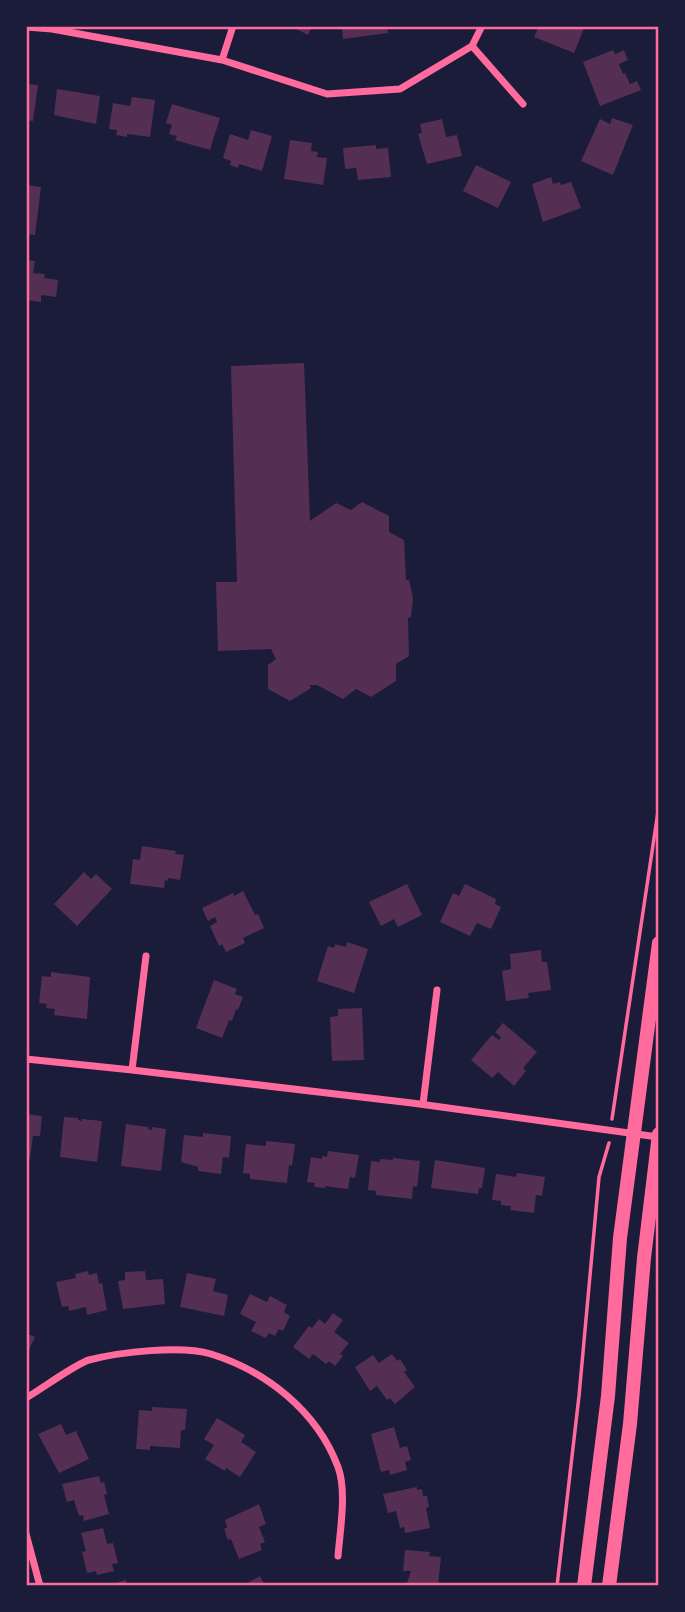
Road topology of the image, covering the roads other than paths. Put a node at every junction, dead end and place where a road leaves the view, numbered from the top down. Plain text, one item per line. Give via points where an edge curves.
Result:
1 (233, 26) edge
2 (482, 26) edge
3 (26, 27) edge
4 (472, 46) junction
5 (222, 60) junction
6 (523, 104) dead end
7 (659, 943) edge
8 (146, 956) dead end
9 (437, 990) dead end
10 (26, 1059) edge
11 (132, 1070) junction
12 (423, 1104) junction
13 (633, 1134) junction
14 (659, 1135) edge
15 (26, 1398) edge
16 (26, 1534) edge
17 (338, 1556) dead end
18 (40, 1586) edge
19 (584, 1586) edge
20 (609, 1586) edge

1 - 5 street
2 - 4 street
3 - 5 street
4 - 5 street via 400,89 327,94
4 - 6 street
7 - 13 main road
8 - 11 street
9 - 12 street
10 - 11 street
11 - 12 street
12 - 13 street
13 - 14 street
13 - 19 main road
14 - 20 main road
15 - 17 street via 87,1360 174,1349 209,1353 271,1382 301,1408 338,1468 342,1503
16 - 18 street

